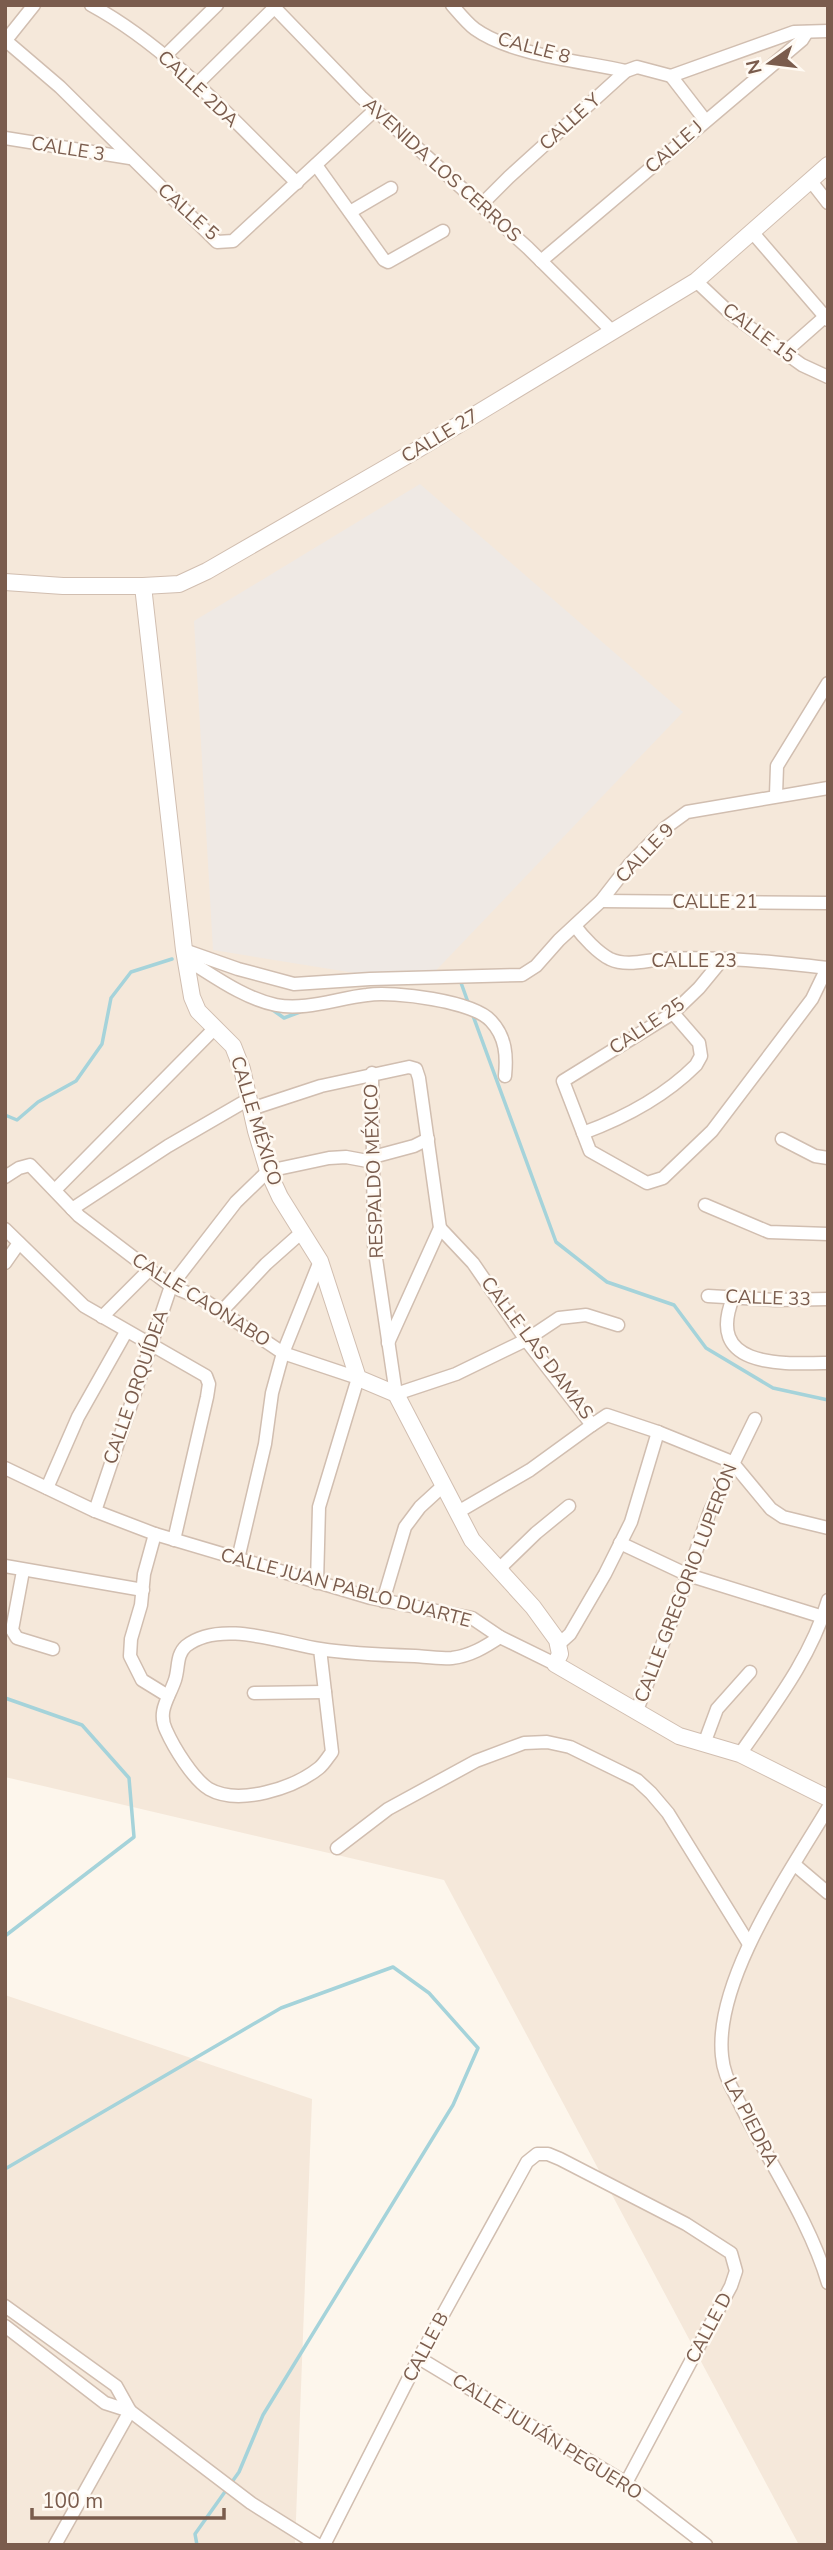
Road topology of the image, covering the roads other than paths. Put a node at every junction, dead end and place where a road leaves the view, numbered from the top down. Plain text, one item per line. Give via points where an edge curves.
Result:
1 (34, 5) edge
2 (91, 5) edge
3 (217, 5) edge
4 (452, 5) edge
5 (277, 7) edge
6 (828, 31) edge
7 (807, 32) junction
8 (6, 40) edge
9 (164, 57) junction
10 (626, 71) junction
11 (671, 76) junction
12 (196, 85) junction
13 (375, 110) junction
14 (705, 121) junction
15 (5, 138) edge
16 (130, 158) junction
17 (316, 165) junction
18 (828, 165) edge
19 (810, 180) junction
20 (297, 183) junction
21 (391, 188) dead end
22 (828, 203) edge
23 (481, 205) junction
24 (350, 212) junction
25 (443, 231) dead end
26 (752, 233) junction
27 (541, 261) junction
28 (696, 281) junction
29 (827, 316) edge
30 (613, 332) junction
31 (785, 352) junction
32 (828, 377) edge
33 (5, 582) edge
34 (143, 586) junction
35 (828, 683) edge
36 (828, 788) edge
37 (776, 795) junction
38 (601, 901) junction
39 (828, 903) edge
40 (575, 926) junction
41 (185, 957) junction
42 (722, 960) junction
43 (827, 968) edge
44 (673, 1013) junction
45 (215, 1028) junction
46 (372, 1073) junction
47 (505, 1076) dead end
48 (250, 1104) junction
49 (583, 1133) junction
50 (428, 1139) junction
51 (782, 1139) dead end
52 (828, 1158) edge
53 (373, 1159) junction
54 (268, 1171) junction
55 (5, 1177) edge
56 (55, 1190) junction
57 (705, 1205) dead end
58 (72, 1209) junction
59 (440, 1228) junction
60 (5, 1229) edge
61 (302, 1233) junction
62 (828, 1234) edge
63 (19, 1243) junction
64 (320, 1261) junction
65 (5, 1263) edge
66 (149, 1270) junction
67 (171, 1286) junction
68 (708, 1296) dead end
69 (733, 1298) junction
70 (828, 1299) edge
71 (221, 1311) junction
72 (102, 1317) junction
73 (618, 1325) dead end
74 (126, 1332) junction
75 (526, 1340) junction
76 (150, 1343) junction
77 (387, 1344) junction
78 (283, 1353) junction
79 (828, 1363) edge
80 (358, 1378) junction
81 (396, 1394) junction
82 (755, 1419) dead end
83 (592, 1425) junction
84 (658, 1432) junction
85 (732, 1462) junction
86 (5, 1468) edge
87 (444, 1485) junction
88 (47, 1488) junction
89 (569, 1506) dead end
90 (95, 1511) junction
91 (458, 1512) junction
92 (828, 1528) edge
93 (155, 1534) junction
94 (174, 1540) junction
95 (620, 1542) junction
96 (238, 1559) junction
97 (5, 1566) edge
98 (499, 1569) junction
99 (23, 1571) junction
100 (688, 1575) junction
101 (317, 1583) junction
102 (143, 1590) junction
103 (828, 1600) edge
104 (383, 1601) junction
105 (823, 1617) junction
106 (500, 1637) junction
107 (559, 1644) junction
108 (53, 1649) dead end
109 (320, 1649) junction
110 (555, 1664) junction
111 (750, 1672) dead end
112 (325, 1692) junction
113 (254, 1693) dead end
114 (168, 1696) junction
115 (637, 1710) junction
116 (704, 1744) junction
117 (740, 1754) junction
118 (828, 1798) edge
119 (828, 1808) edge
120 (337, 1848) dead end
121 (794, 1865) junction
122 (828, 1893) edge
123 (749, 1944) junction
124 (537, 2154) joint
125 (826, 2266) edge
126 (828, 2283) edge
127 (6, 2308) edge
128 (5, 2326) edge
129 (419, 2358) junction
130 (130, 2411) junction
131 (626, 2483) junction
132 (55, 2545) edge
133 (318, 2545) edge
134 (324, 2545) edge
135 (706, 2545) edge

1 - 8 street
2 - 9 street, CALLE 2DA
3 - 9 street
4 - 10 street, CALLE 8 via 474,28 500,43
5 - 12 street
5 - 13 street, AVENIDA LOS CERROS
6 - 7 street
7 - 11 street via 794,32
7 - 14 street, CALLE J
8 - 16 street, CALLE 5
9 - 12 street, CALLE 2DA
10 - 11 street via 637,67
10 - 23 street, CALLE Y
11 - 14 street
12 - 20 street, CALLE 2DA
13 - 17 street, CALLE 5
13 - 23 street, AVENIDA LOS CERROS
14 - 27 street, CALLE J
15 - 16 street, CALLE 3
16 - 20 street, CALLE 5 via 218,242 233,241
17 - 20 street, CALLE 5
17 - 24 street
18 - 19 street, CALLE 27
19 - 22 street
19 - 26 street, CALLE 27
21 - 24 street
23 - 27 street, AVENIDA LOS CERROS
24 - 25 street via 387,262
26 - 28 street, CALLE 27
26 - 29 street
27 - 30 street, AVENIDA LOS CERROS
28 - 30 street, CALLE 27
28 - 31 street, CALLE 15 via 731,314
29 - 31 street
30 - 34 street, CALLE 27 via 207,571 179,584
31 - 32 street, CALLE 15
33 - 34 street, CALLE 27
34 - 41 street, CALLE MÉXICO
35 - 37 street via 778,766
36 - 37 street, CALLE 9
37 - 38 street, CALLE 9 via 687,812 629,865
38 - 39 street, CALLE 21
38 - 40 street, CALLE 9
40 - 41 street, CALLE 9 via 536,967 510,976 294,984
40 - 42 street, CALLE 23 via 610,959 627,963
41 - 45 street, CALLE MÉXICO via 198,1011
41 - 47 street via 245,995 278,1005 410,994 479,1011 501,1036 507,1054
42 - 43 street, CALLE 23
42 - 44 street, CALLE 25
43 - 49 street via 812,999 712,1131 663,1178 647,1183 602,1158 590,1151
44 - 49 street, CALLE 25 via 563,1081
44 - 49 street via 699,1043 701,1056 696,1065 644,1105
45 - 48 street, CALLE MÉXICO via 233,1046
45 - 56 street
46 - 48 street
46 - 50 street via 416,1069
46 - 53 street, RESPALDO MÉXICO
48 - 54 street, CALLE MÉXICO
48 - 58 street via 168,1146
50 - 53 street
50 - 59 street
51 - 52 street
53 - 54 street via 329,1158
53 - 77 street, RESPALDO MÉXICO via 374,1245
54 - 61 street, CALLE MÉXICO
54 - 67 street, CALLE ORQUÍDEA via 236,1202
55 - 56 street, CALLE CAONABO via 30,1165
56 - 58 street, CALLE CAONABO
57 - 62 street via 769,1232
58 - 66 street, CALLE CAONABO
59 - 75 street, CALLE LAS DAMAS via 473,1263
59 - 77 street
60 - 63 street
61 - 64 street, CALLE MÉXICO
61 - 71 street
63 - 65 street
63 - 72 street via 84,1306
64 - 78 street
64 - 80 street, CALLE MÉXICO
66 - 67 street, CALLE CAONABO
66 - 72 street
67 - 71 street, CALLE CAONABO
67 - 76 street, CALLE ORQUÍDEA
68 - 69 street, CALLE 33
69 - 70 street, CALLE 33
69 - 79 street via 726,1324 728,1337 741,1352 781,1364
71 - 78 street, CALLE CAONABO
72 - 74 street
73 - 75 street via 573,1315 559,1318
74 - 76 street
74 - 88 street via 78,1417
75 - 81 street via 456,1374
75 - 83 street, CALLE LAS DAMAS
76 - 90 street, CALLE ORQUÍDEA
76 - 94 street via 206,1376 209,1384
77 - 81 street, RESPALDO MÉXICO
78 - 80 street, CALLE CAONABO
78 - 96 street
80 - 81 street
80 - 101 street via 319,1507
81 - 87 street
82 - 85 street, CALLE GREGORIO LUPERÓN
83 - 84 street, CALLE LAS DAMAS via 607,1415
83 - 91 street via 530,1470
84 - 85 street, CALLE LAS DAMAS
84 - 95 street via 631,1522
85 - 92 street, CALLE LAS DAMAS via 771,1509 783,1517
85 - 100 street, CALLE GREGORIO LUPERÓN
86 - 88 street, CALLE JUAN PABLO DUARTE
87 - 91 street
87 - 104 street via 405,1527
88 - 90 street, CALLE JUAN PABLO DUARTE
89 - 98 street
90 - 93 street, CALLE JUAN PABLO DUARTE
91 - 98 street via 472,1540
93 - 94 street, CALLE JUAN PABLO DUARTE
93 - 102 street
94 - 96 street, CALLE JUAN PABLO DUARTE
95 - 100 street
95 - 107 street via 570,1634
96 - 101 street, CALLE JUAN PABLO DUARTE
97 - 99 street
98 - 107 street
99 - 102 street
99 - 108 street via 13,1635
100 - 105 street
100 - 115 street, CALLE GREGORIO LUPERÓN
101 - 104 street, CALLE JUAN PABLO DUARTE
102 - 114 street via 130,1656 142,1680
103 - 105 street
104 - 106 street, CALLE JUAN PABLO DUARTE via 471,1618
105 - 117 street via 796,1674
106 - 109 street via 481,1650 451,1658
106 - 110 street, CALLE JUAN PABLO DUARTE
107 - 110 street
109 - 112 street
109 - 114 street via 234,1633 201,1637 184,1647
110 - 115 street, CALLE JUAN PABLO DUARTE
111 - 116 street via 717,1709
112 - 113 street
112 - 114 street via 332,1752 320,1768 276,1790 241,1795 212,1791 189,1768 164,1727 163,1706
115 - 116 street, CALLE JUAN PABLO DUARTE via 679,1736
116 - 117 street, CALLE JUAN PABLO DUARTE
117 - 118 street, CALLE JUAN PABLO DUARTE
119 - 121 street, LA PIEDRA
120 - 123 street via 388,1809 476,1761 524,1743 559,1744 637,1780 651,1793
121 - 122 street
121 - 123 street, LA PIEDRA
123 - 125 street, LA PIEDRA via 725,2017 724,2069
124 - 129 street, CALLE B via 527,2162
124 - 131 street, CALLE D via 559,2159 686,2224 731,2253 736,2271
125 - 126 street, LA PIEDRA
127 - 130 street via 116,2386
128 - 130 street via 105,2403
129 - 131 street, CALLE JULIÁN PEGUERO
129 - 134 street, CALLE B
130 - 132 street
130 - 133 street via 251,2503
131 - 135 street, CALLE JULIÁN PEGUERO

